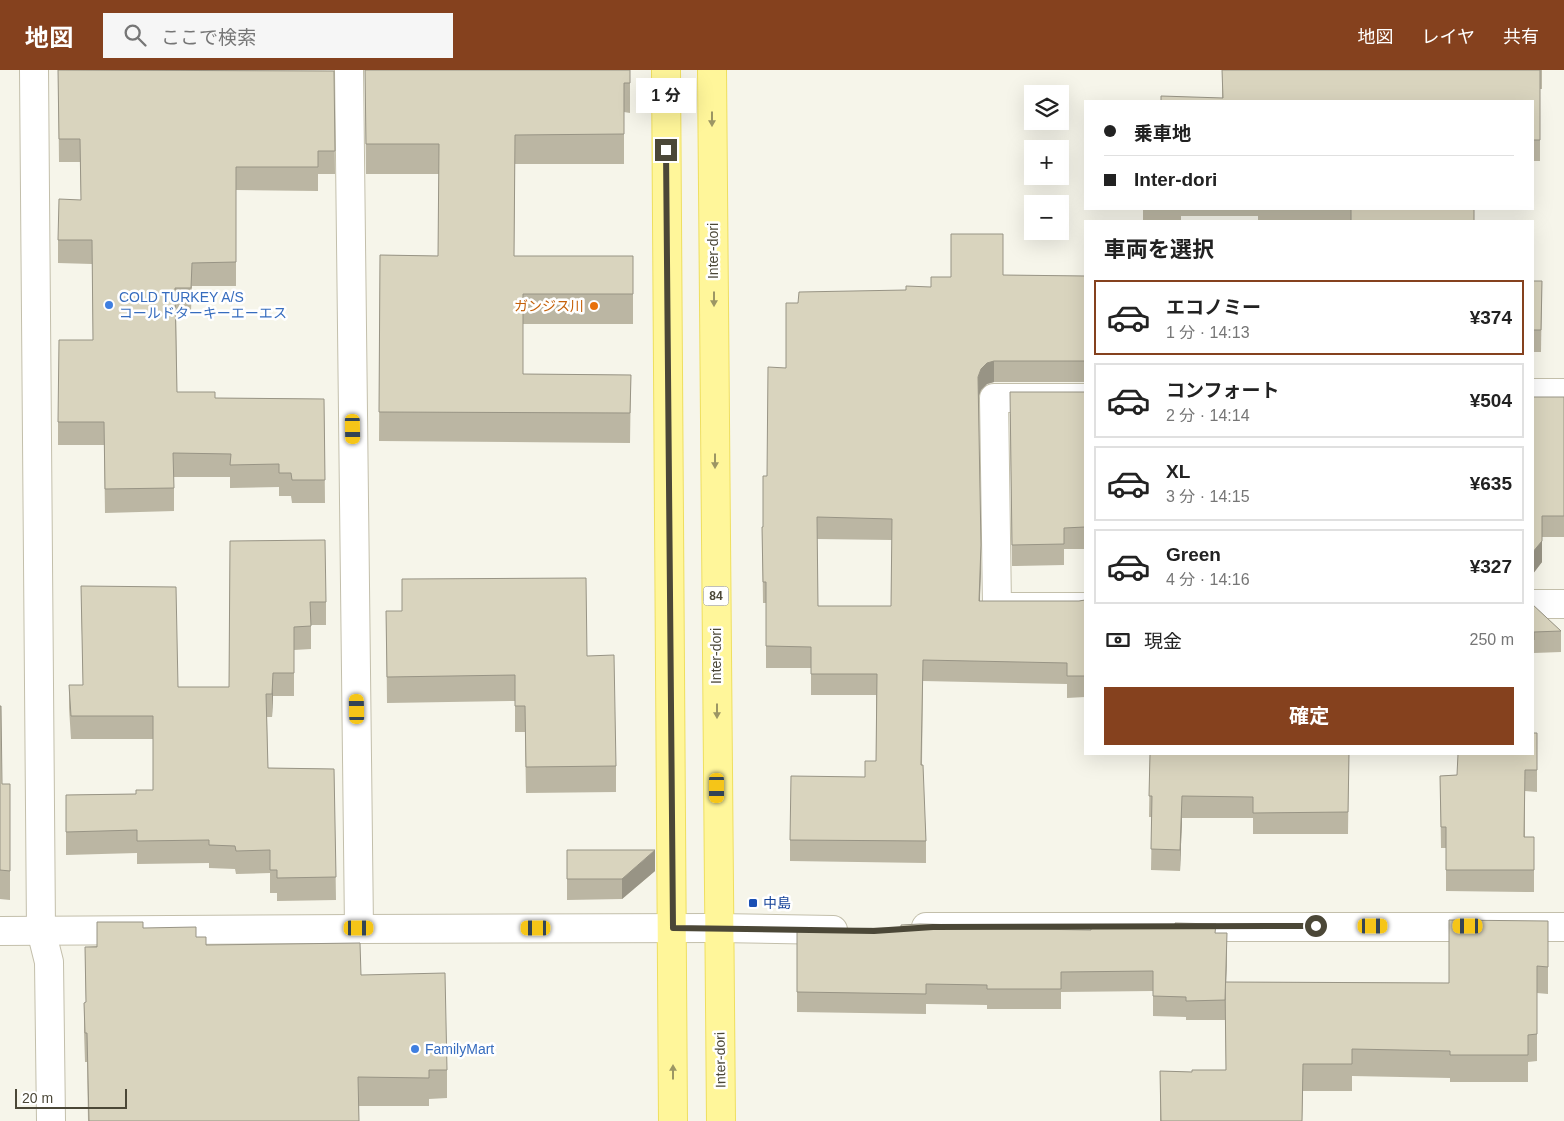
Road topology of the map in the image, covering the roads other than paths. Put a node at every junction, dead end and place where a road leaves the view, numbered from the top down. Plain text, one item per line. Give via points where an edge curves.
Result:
1 (34, 70) edge
2 (349, 70) edge
3 (666, 70) edge
4 (712, 70) edge
5 (1534, 393) edge
6 (1564, 393) edge
7 (1084, 398) edge
8 (1534, 604) edge
9 (1564, 604) edge
10 (1084, 606) edge
11 (1564, 927) edge
12 (359, 928) junction
13 (673, 928) junction
14 (718, 928) junction
15 (903, 929) edge
16 (41, 930) junction
17 (854, 930) edge
18 (0, 931) edge
19 (51, 1121) edge
20 (673, 1121) edge
21 (721, 1121) edge

1 - 16 street
2 - 12 street
3 - 13 main road
4 -> 14 main road, Inter-dori / 84
5 - 6 street
7 - 10 street via 994,398 997,607
8 - 9 street
11 - 15 street
12 - 13 street
12 - 16 street
13 - 14 street
20 -> 13 main road
14 - 17 street
14 - 21 main road, Inter-dori / 84
16 - 18 street
16 - 19 street via 49,962

